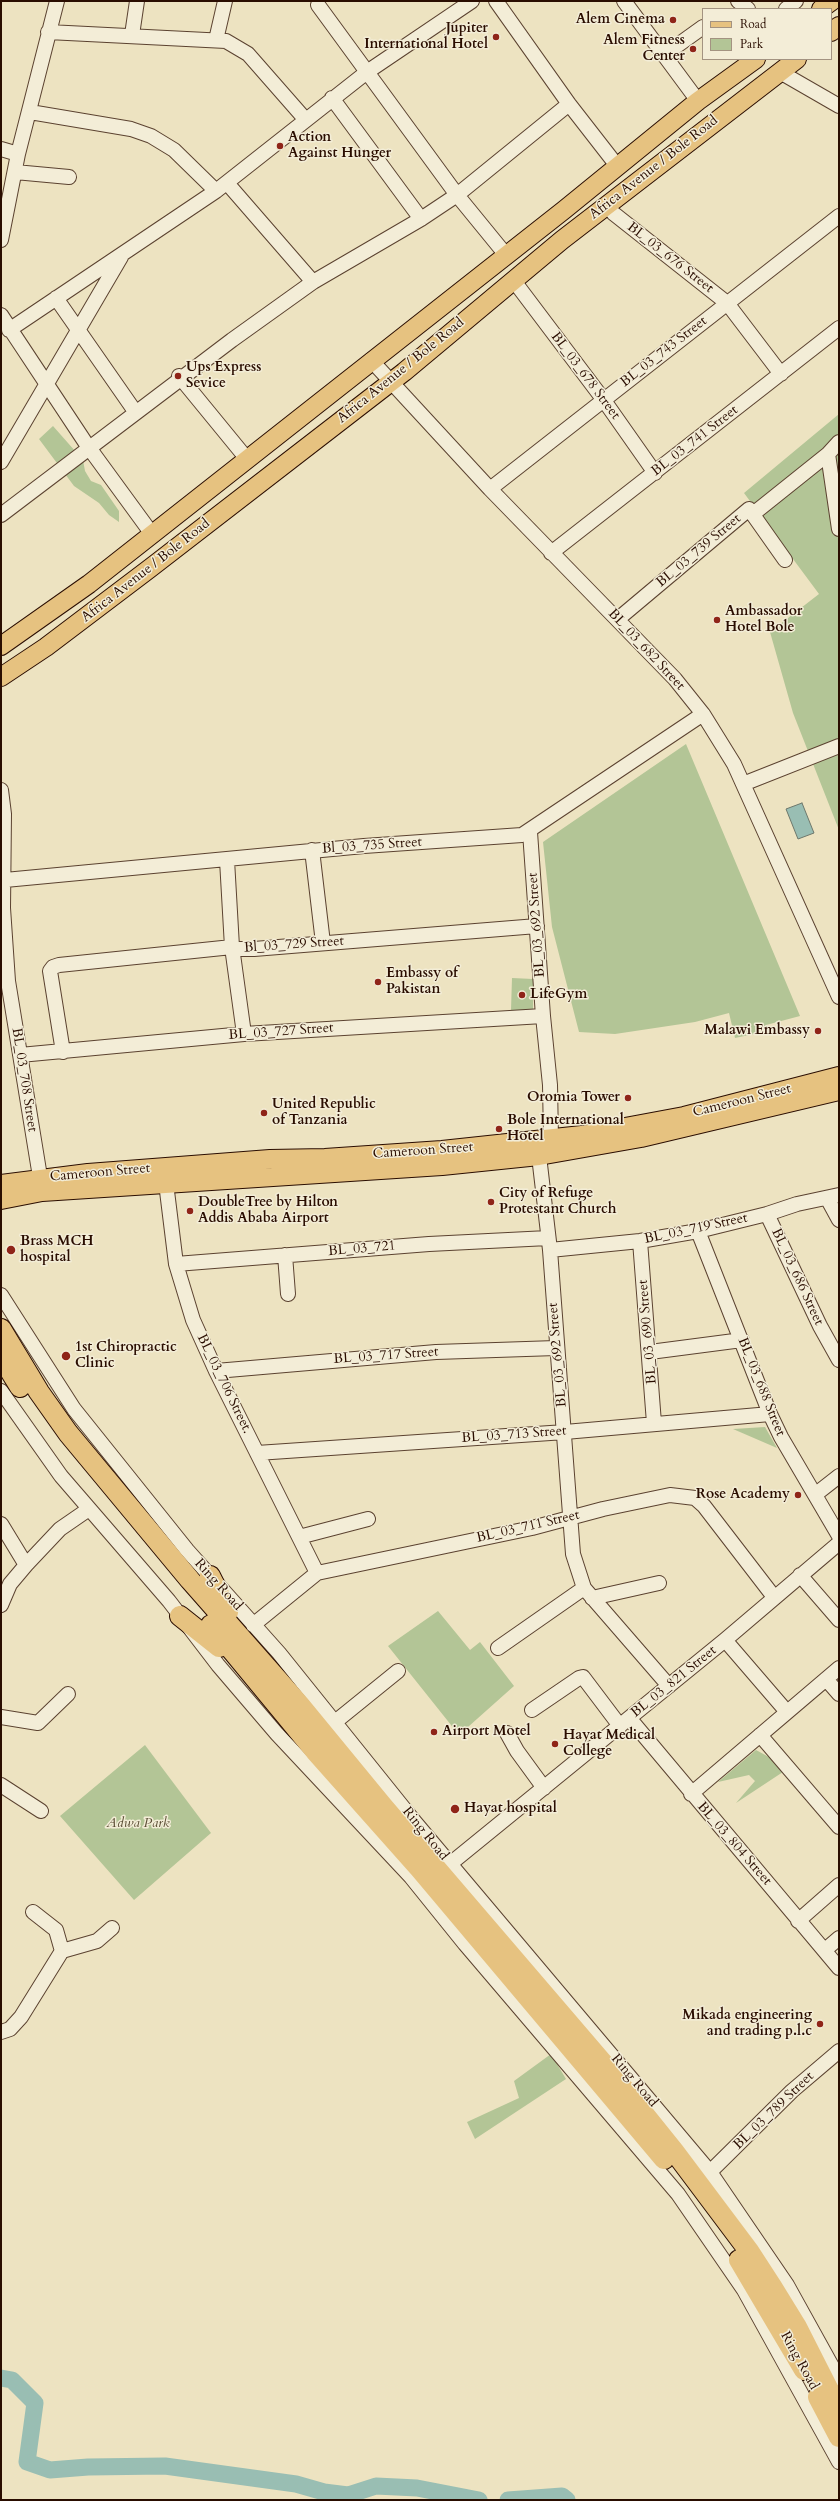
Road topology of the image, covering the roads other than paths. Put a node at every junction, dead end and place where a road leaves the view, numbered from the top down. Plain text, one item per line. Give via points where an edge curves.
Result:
1 (57, 1) edge
2 (137, 1) edge
3 (225, 1) edge
4 (472, 1) edge
5 (496, 1) edge
6 (624, 1) edge
7 (796, 1) edge
8 (832, 1) edge
9 (318, 5) dead end
10 (787, 8) edge
11 (822, 8) edge
12 (702, 27) edge
13 (48, 32) junction
14 (132, 35) junction
15 (216, 40) junction
16 (664, 55) junction
17 (755, 60) edge
18 (796, 60) edge
19 (367, 72) junction
20 (780, 72) junction
21 (332, 98) junction
22 (698, 101) junction
23 (570, 104) junction
24 (839, 106) edge
25 (30, 112) junction
26 (305, 119) junction
27 (1, 150) edge
28 (18, 154) junction
29 (618, 167) junction
30 (15, 172) junction
31 (69, 177) dead end
32 (222, 187) junction
33 (456, 195) junction
34 (613, 213) dead end
35 (839, 216) edge
36 (421, 219) junction
37 (1, 240) edge
38 (124, 253) junction
39 (506, 255) junction
40 (514, 281) junction
41 (313, 282) junction
42 (56, 298) junction
43 (727, 303) junction
44 (1, 315) edge
45 (839, 328) edge
46 (9, 330) junction
47 (371, 360) junction
48 (780, 374) junction
49 (179, 376) junction
50 (390, 382) junction
51 (603, 399) junction
52 (134, 410) junction
53 (839, 442) edge
54 (87, 445) junction
55 (828, 454) junction
56 (247, 459) junction
57 (1, 462) edge
58 (655, 473) junction
59 (490, 489) junction
60 (753, 514) junction
61 (1, 515) edge
62 (839, 529) edge
63 (152, 534) junction
64 (552, 553) junction
65 (785, 560) dead end
66 (618, 619) junction
67 (1, 646) edge
68 (1, 677) edge
69 (703, 714) junction
70 (839, 746) edge
71 (743, 784) junction
72 (1, 790) edge
73 (530, 832) junction
74 (312, 850) junction
75 (227, 860) junction
76 (4, 880) junction
77 (537, 926) junction
78 (323, 943) junction
79 (232, 947) junction
80 (839, 997) edge
81 (543, 1016) junction
82 (244, 1034) junction
83 (63, 1052) junction
84 (20, 1055) junction
85 (839, 1076) edge
86 (839, 1091) edge
87 (552, 1139) junction
88 (539, 1156) junction
89 (442, 1158) junction
90 (88, 1181) junction
91 (166, 1183) junction
92 (1, 1184) edge
93 (41, 1185) junction
94 (19, 1196) junction
95 (833, 1197) edge
96 (1, 1200) edge
97 (1, 1204) edge
98 (767, 1214) junction
99 (839, 1220) edge
100 (698, 1231) junction
101 (640, 1241) junction
102 (549, 1244) junction
103 (285, 1255) junction
104 (176, 1264) junction
105 (288, 1294) dead end
106 (1, 1295) edge
107 (1, 1329) edge
108 (742, 1340) junction
109 (556, 1348) junction
110 (650, 1352) junction
111 (1, 1356) edge
112 (839, 1360) edge
113 (216, 1371) junction
114 (1, 1391) edge
115 (770, 1414) junction
116 (654, 1423) junction
117 (565, 1432) junction
118 (257, 1453) junction
119 (839, 1476) edge
120 (816, 1494) junction
121 (89, 1509) junction
122 (368, 1519) dead end
123 (569, 1520) junction
124 (1, 1524) edge
125 (839, 1536) edge
126 (299, 1537) junction
127 (839, 1543) edge
128 (26, 1566) junction
129 (317, 1573) junction
130 (800, 1575) junction
131 (210, 1576) junction
132 (659, 1583) dead end
133 (186, 1585) junction
134 (5, 1587) edge
135 (588, 1593) junction
136 (774, 1597) junction
137 (1, 1605) edge
138 (180, 1616) junction
139 (839, 1620) edge
140 (253, 1625) junction
141 (725, 1640) junction
142 (247, 1647) junction
143 (498, 1648) dead end
144 (839, 1668) edge
145 (248, 1670) junction
146 (398, 1671) dead end
147 (826, 1679) junction
148 (669, 1686) junction
149 (68, 1694) dead end
150 (839, 1694) edge
151 (532, 1710) dead end
152 (787, 1712) junction
153 (1, 1717) edge
154 (335, 1722) junction
155 (625, 1722) junction
156 (507, 1733) dead end
157 (760, 1736) junction
158 (1, 1784) edge
159 (544, 1788) junction
160 (691, 1794) junction
161 (41, 1811) dead end
162 (839, 1827) edge
163 (450, 1864) junction
164 (839, 1885) edge
165 (33, 1912) dead end
166 (798, 1921) junction
167 (112, 1928) dead end
168 (839, 1938) edge
169 (825, 1950) junction
170 (62, 1951) junction
171 (839, 1968) edge
172 (1, 2032) edge
173 (839, 2051) edge
174 (710, 2172) junction
175 (839, 2379) edge
176 (839, 2410) edge
177 (839, 2437) edge
178 (839, 2462) edge

1 - 13 street
2 - 14 street
3 - 15 street
4 - 19 street
5 - 23 street
6 - 16 street
7 - 10 street
8 - 11 main road
9 - 19 street
12 - 16 street
13 - 14 street
13 - 25 street
14 - 15 street
15 - 26 street via 226,41 248,54
16 - 22 street
17 - 22 main road, Africa Avenue / Bole Road
18 - 20 main road, Africa Avenue / Bole Road
19 - 21 street
19 - 33 street
20 - 24 street
20 - 40 main road, Africa Avenue / Bole Road via 614,198
21 - 26 street
21 - 36 street
22 - 29 main road, Africa Avenue / Bole Road
23 - 29 street
23 - 33 street
25 - 28 street
25 - 32 street via 131,129 151,136 174,150
26 - 32 street
27 - 28 street
28 - 30 street
29 - 39 main road, Africa Avenue / Bole Road
30 - 31 street
30 - 37 street
32 - 38 street
32 - 41 street
33 - 36 street
33 - 39 street
34 - 43 street, BL_03_676 Street
35 - 43 street, BL_03_743 Street
36 - 41 street
38 - 42 street
38 - 57 street
39 - 47 main road, Africa Avenue / Bole Road
40 - 50 main road, Africa Avenue / Bole Road
40 - 51 street, BL_03_678 Street
41 - 61 street
42 - 46 street
42 - 52 street
43 - 48 street, BL_03_676 Street
43 - 51 street, BL_03_743 Street
44 - 46 street
45 - 48 street, BL_03_741 Street
46 - 54 street
47 - 50 street, BL_03_682 Street
47 - 56 main road, Africa Avenue / Bole Road
48 - 58 street, BL_03_741 Street
49 - 52 street
49 - 56 street
49 - 61 street
50 - 59 street, BL_03_682 Street
50 - 68 main road, Africa Avenue / Bole Road via 100,607
51 - 58 street, BL_03_678 Street
51 - 59 street, BL_03_743 Street
52 - 54 street
53 - 55 street
54 - 63 street
55 - 60 street
55 - 62 street
56 - 63 main road, Africa Avenue / Bole Road
58 - 64 street, BL_03_741 Street
59 - 64 street, BL_03_682 Street
60 - 65 street, BL_03_739 Street
60 - 66 street, BL_03_739 Street via 749,509
63 - 67 main road, Africa Avenue / Bole Road via 89,584
64 - 66 street, BL_03_682 Street
66 - 69 street, BL_03_682 Street via 675,678
69 - 71 street, BL_03_682 Street via 725,748
69 - 73 street, Bl_03_735 Street
70 - 71 street
71 - 80 street, BL_03_682 Street
72 - 76 street, BL_03_708 Street via 4,814
73 - 74 street, Bl_03_735 Street via 498,838
73 - 77 street, BL_03_692 Street
74 - 75 street, Bl_03_735 Street
74 - 78 street
75 - 76 street, Bl_03_735 Street
75 - 79 street
76 - 84 street, BL_03_708 Street via 3,908 8,981
77 - 78 street, Bl_03_729 Street
77 - 81 street, BL_03_692 Street
78 - 79 street, Bl_03_729 Street via 248,949
79 - 82 street
79 - 83 street, Bl_03_729 Street via 53,967 50,971
81 - 82 street, BL_03_727 Street
81 - 87 street, BL_03_692 Street
82 - 83 street, BL_03_727 Street
83 - 84 street, BL_03_727 Street
84 - 93 street, BL_03_708 Street
85 - 87 main road, Cameroon Street via 684,1116
86 - 88 main road, Cameroon Street via 640,1138
87 - 89 main road, Cameroon Street
88 - 89 main road, Cameroon Street
88 - 102 street, BL_03_692 Street
89 - 90 main road, Cameroon Street via 270,1159
89 - 91 main road, Cameroon Street
90 - 91 main road, Cameroon Street
90 - 93 main road, Cameroon Street
91 - 104 street, BL_03_706 Street.
92 - 93 main road, Cameroon Street
93 - 94 main road, Cameroon Street
94 - 96 main road, Cameroon Street
94 - 97 main road
95 - 98 street, BL_03_719 Street via 797,1204
95 - 99 street
98 - 100 street, BL_03_719 Street
98 - 112 street, BL_03_686 Street via 820,1326
100 - 101 street, BL_03_719 Street
100 - 108 street, BL_03_688 Street
101 - 102 street, BL_03_719 Street
101 - 110 street, BL_03_690 Street
102 - 103 street, BL_03_721 via 429,1244
102 - 109 street, BL_03_692 Street
103 - 104 street, BL_03_721
103 - 105 street
104 - 113 street, BL_03_706 Street. via 193,1320
106 - 131 street, Ring Road via 74,1408
107 - 133 highway, Ring Road via 35,1387 68,1433
108 - 110 street
108 - 115 street, BL_03_688 Street
109 - 113 street, BL_03_717 Street via 436,1352
109 - 117 street, BL_03_692 Street
110 - 116 street, BL_03_690 Street
111 - 133 highway, Ring Road via 48,1428
113 - 118 street, BL_03_706 Street.
114 - 121 street, Ring Road via 43,1452
115 - 116 street, BL_03_713 Street
115 - 120 street, BL_03_688 Street
116 - 117 street, BL_03_713 Street
117 - 118 street, BL_03_713 Street
117 - 123 street, BL_03_692 Street
118 - 126 street, BL_03_706 Street.
119 - 120 street
120 - 125 street, BL_03_688 Street
121 - 128 street via 60,1529
121 - 138 street, Ring Road
122 - 126 street
123 - 129 street, BL_03_711 Street
123 - 135 street, BL_03_692 Street via 573,1554
123 - 136 street, BL_03_711 Street via 603,1509 670,1495 695,1498 712,1514
124 - 128 street
126 - 129 street, BL_03_706 Street.
127 - 130 street, BL_03_821 Street
128 - 134 street
129 - 140 street, BL_03_711 Street
130 - 136 street, BL_03_821 Street
130 - 139 street
131 - 140 street, Ring Road
131 - 142 highway
132 - 135 street
133 - 142 highway, Ring Road
133 - 145 highway, Ring Road
134 - 137 street
135 - 143 street
135 - 148 street, BL_03_692 Street
136 - 141 street, BL_03_821 Street
138 - 145 highway
138 - 178 street, Ring Road via 277,1734 411,1877 678,2194 744,2290
140 - 154 street, Ring Road
141 - 148 street, BL_03_821 Street
141 - 152 street
142 - 176 highway, Ring Road via 300,1705 674,2150 749,2251 773,2288 797,2327
144 - 147 street
145 - 177 highway, Ring Road via 419,1868 689,2190 734,2253 772,2314
146 - 154 street
147 - 150 street
147 - 152 street
148 - 155 street, BL_03_821 Street
149 - 153 street via 38,1722
151 - 155 street, BL_03_804 Street via 583,1677
152 - 157 street
154 - 163 street, Ring Road
155 - 159 street, BL_03_821 Street
155 - 160 street, BL_03_804 Street
156 - 159 street
157 - 160 street
157 - 162 street
158 - 161 street
159 - 163 street, BL_03_821 Street
160 - 166 street, BL_03_804 Street
163 - 174 street, Ring Road
164 - 166 street
165 - 170 street via 56,1930
166 - 169 street, BL_03_804 Street
167 - 170 street via 97,1941
168 - 169 street
169 - 171 street, BL_03_804 Street
170 - 172 street via 21,2017 10,2029
173 - 174 street, BL_03_789 Street via 792,2091
174 - 175 street, Ring Road via 787,2285

